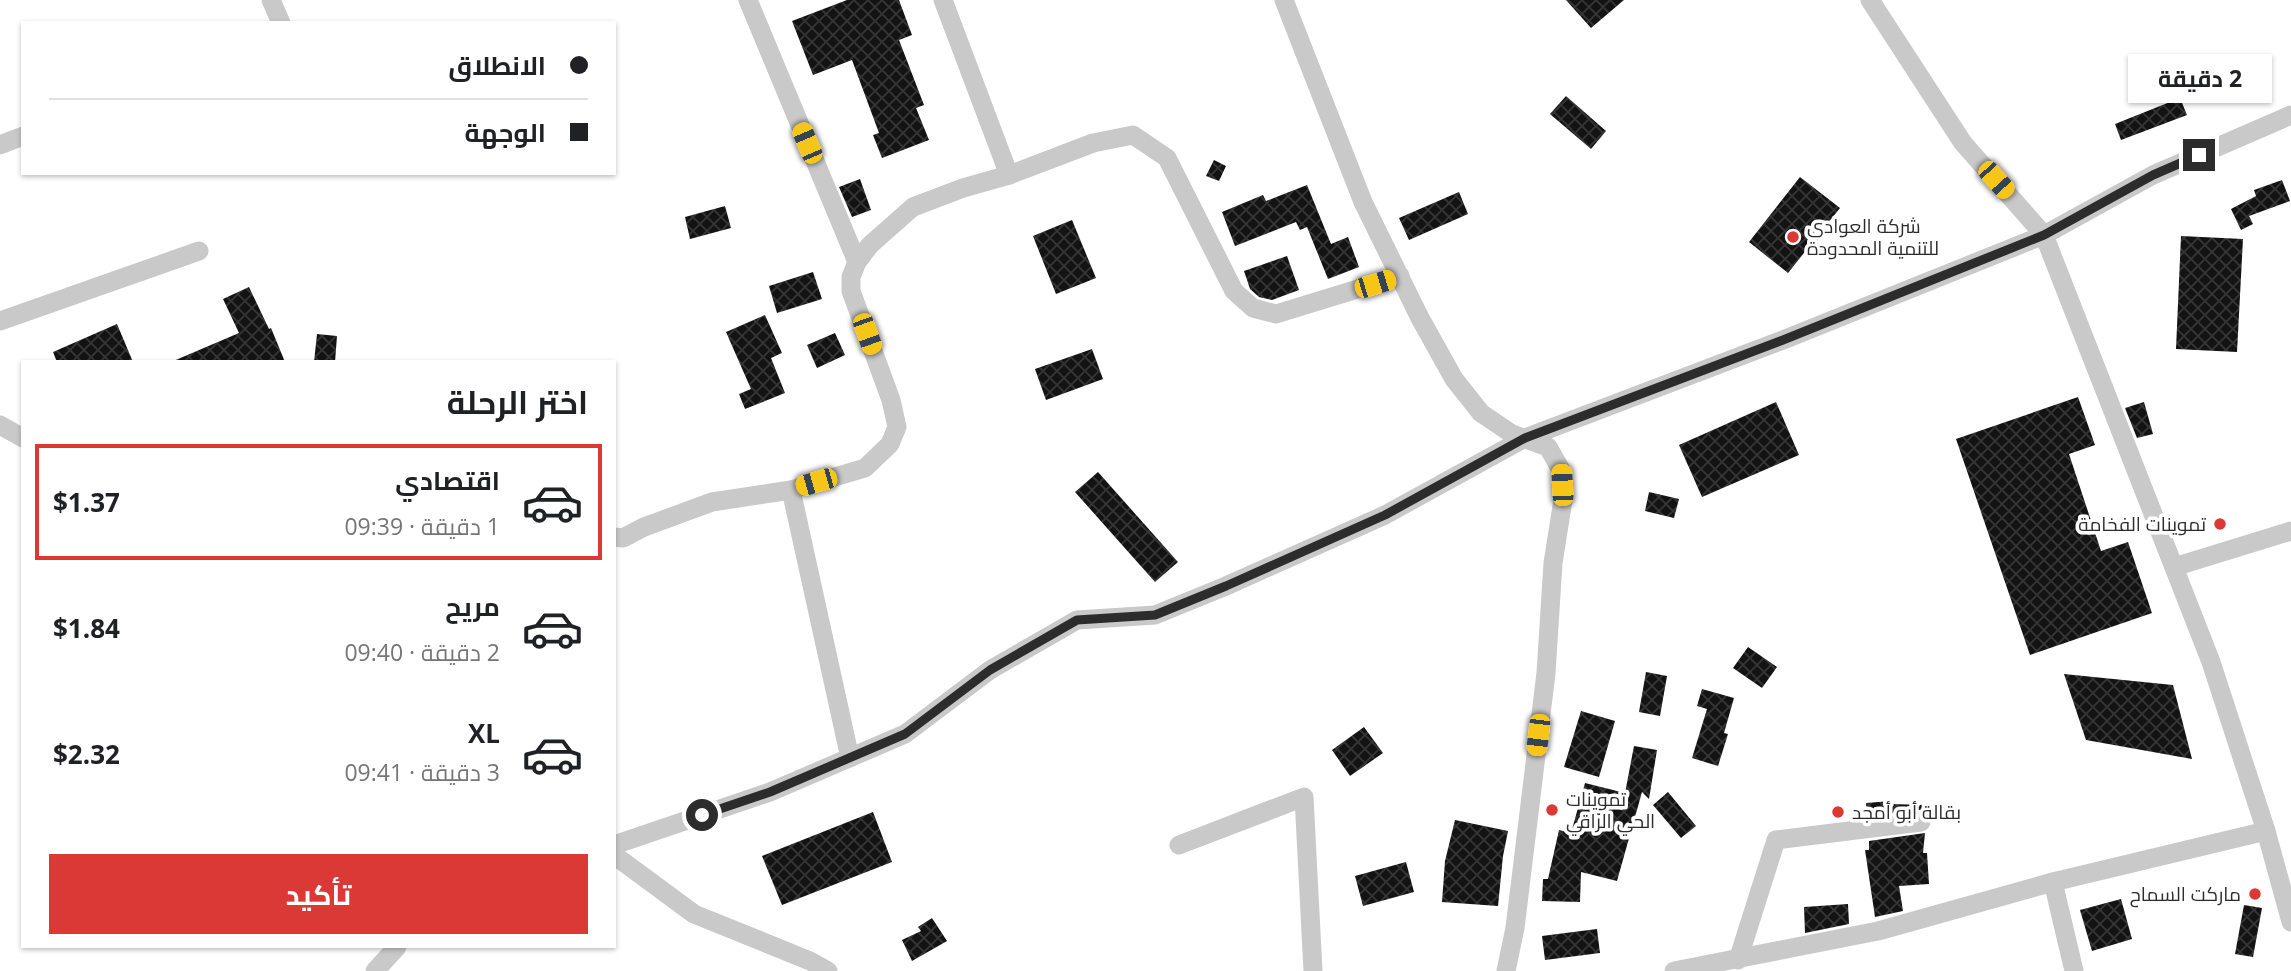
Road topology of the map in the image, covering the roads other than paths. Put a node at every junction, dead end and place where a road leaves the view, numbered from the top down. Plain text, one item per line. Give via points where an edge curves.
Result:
1 (271, 0) edge
2 (747, 0) edge
3 (943, 0) edge
4 (1284, 0) edge
5 (1870, 0) edge
6 (280, 21) edge
7 (2291, 115) edge
8 (21, 137) edge
9 (0, 145) edge
10 (1009, 175) junction
11 (2044, 235) junction
12 (199, 251) dead end
13 (857, 262) junction
14 (1400, 276) junction
15 (0, 321) edge
16 (2, 422) edge
17 (21, 436) edge
18 (1525, 438) junction
19 (790, 490) junction
20 (2291, 531) edge
21 (616, 537) edge
22 (2174, 567) junction
23 (850, 758) junction
24 (1921, 822) dead end
25 (2266, 831) junction
26 (616, 844) edge
27 (1179, 845) dead end
28 (616, 856) edge
29 (2053, 882) junction
30 (2291, 922) edge
31 (396, 948) edge
32 (1738, 960) junction
33 (375, 971) edge
34 (828, 971) edge
35 (1313, 971) edge
36 (1506, 971) edge
37 (1674, 971) edge
38 (2074, 971) edge

1 - 6 street
2 - 13 street
3 - 10 street
4 - 14 street via 1363,202
5 - 11 street via 1963,144
7 - 11 street via 2153,175
8 - 9 street
10 - 13 street via 913,208
10 - 14 street via 1093,143 1133,135 1167,159 1234,291 1253,308 1276,314
11 - 18 street
11 - 22 street
12 - 15 street
13 - 19 street via 850,291 897,427 890,444 866,468
14 - 18 street via 1454,379 1481,413
16 - 17 street
18 - 23 street via 1385,515 1179,606 1155,615 1077,620 990,670 905,734
18 - 36 street via 1548,447 1561,470 1563,500 1553,563 1546,673
19 - 21 street via 712,502
19 - 23 street
20 - 22 street
22 - 25 street via 2211,662
23 - 26 street via 770,792
24 - 32 street via 1776,840
25 - 29 street
25 - 30 street
27 - 35 street via 1304,797
28 - 34 street via 694,915
29 - 32 street via 1878,931
29 - 38 street
31 - 33 street
32 - 37 street

